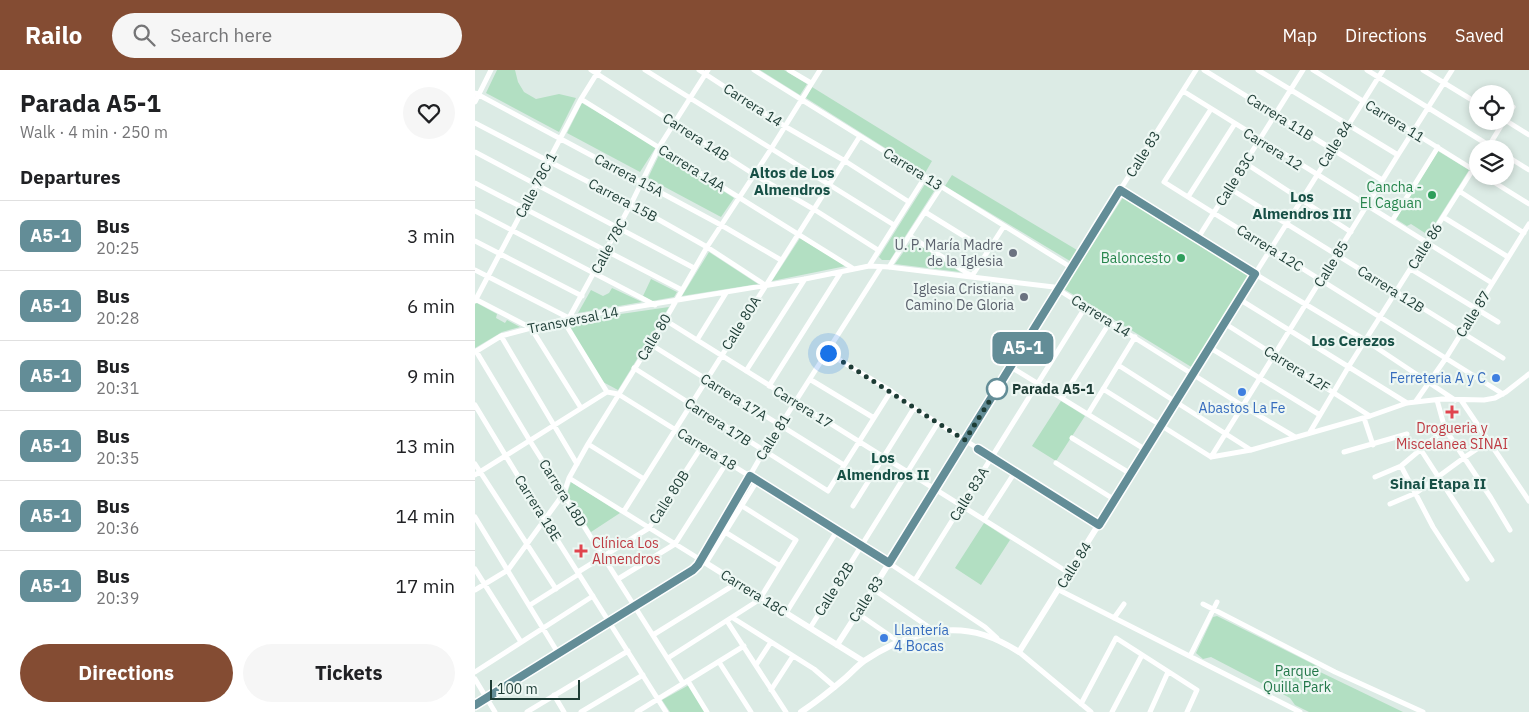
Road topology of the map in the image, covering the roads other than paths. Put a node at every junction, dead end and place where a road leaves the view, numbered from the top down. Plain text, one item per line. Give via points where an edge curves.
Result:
1 (591, 70) edge
2 (645, 70) edge
3 (699, 70) edge
4 (754, 70) edge
5 (789, 70) edge
6 (820, 70) edge
7 (1196, 70) edge
8 (1204, 70) edge
9 (1258, 70) edge
10 (1303, 70) edge
11 (1313, 70) edge
12 (1367, 70) edge
13 (1383, 70) edge
14 (1423, 70) edge
15 (1452, 70) edge
16 (490, 71) edge
17 (598, 72) edge
18 (706, 72) edge
19 (1378, 77) junction
20 (1444, 83) junction
21 (811, 84) junction
22 (1290, 90) junction
23 (1183, 91) junction
24 (477, 94) edge
25 (690, 98) junction
26 (1469, 98) edge
27 (581, 99) junction
28 (802, 99) junction
29 (1363, 101) junction
30 (475, 102) edge
31 (1428, 108) junction
32 (1211, 109) junction
33 (1275, 114) junction
34 (675, 122) junction
35 (475, 124) edge
36 (1235, 124) junction
37 (1347, 125) junction
38 (1514, 126) edge
39 (785, 127) junction
40 (1413, 132) junction
41 (860, 136) junction
42 (1529, 136) edge
43 (561, 139) junction
44 (1259, 140) junction
45 (1477, 140) edge
46 (1438, 147) junction
47 (659, 148) junction
48 (771, 149) junction
49 (1332, 150) junction
50 (475, 152) edge
51 (1398, 155) junction
52 (549, 161) junction
53 (845, 161) junction
54 (1514, 161) edge
55 (1245, 164) junction
56 (1469, 167) edge
57 (1529, 170) edge
58 (755, 175) junction
59 (1316, 175) junction
60 (925, 177) junction
61 (1469, 178) edge
62 (1382, 180) junction
63 (642, 182) junction
64 (475, 183) edge
65 (537, 184) junction
66 (830, 185) junction
67 (1498, 185) edge
68 (941, 187) junction
69 (1229, 188) junction
70 (1120, 190) junction
71 (1459, 191) junction
72 (739, 197) junction
73 (1188, 197) junction
74 (1301, 199) junction
75 (909, 202) junction
76 (631, 204) junction
77 (1529, 204) edge
78 (1367, 206) junction
79 (524, 208) junction
80 (815, 210) junction
81 (475, 211) edge
82 (925, 212) junction
83 (1214, 213) junction
84 (1443, 217) junction
85 (1392, 221) junction
86 (1286, 223) junction
87 (1529, 224) edge
88 (721, 225) junction
89 (894, 225) junction
90 (1004, 226) junction
91 (618, 228) junction
92 (513, 231) junction
93 (1351, 232) junction
94 (1524, 233) junction
95 (799, 234) junction
96 (910, 236) junction
97 (1198, 238) junction
98 (475, 242) edge
99 (1426, 243) junction
100 (707, 247) junction
101 (1271, 249) junction
102 (606, 250) junction
103 (878, 250) junction
104 (989, 251) junction
105 (500, 254) junction
106 (1337, 254) junction
107 (1508, 258) junction
108 (781, 260) junction
109 (869, 266) junction
110 (881, 267) junction
111 (889, 267) junction
112 (694, 268) junction
113 (1072, 268) junction
114 (855, 269) junction
115 (1411, 269) junction
116 (475, 270) edge
117 (841, 272) junction
118 (594, 273) junction
119 (1255, 274) junction
120 (972, 276) junction
121 (488, 277) junction
122 (805, 279) junction
123 (1321, 280) junction
124 (1492, 283) junction
125 (765, 285) junction
126 (1059, 289) junction
127 (682, 290) junction
128 (726, 293) junction
129 (1396, 293) junction
130 (582, 296) junction
131 (1239, 299) junction
132 (475, 300) edge
133 (675, 301) junction
134 (656, 305) junction
135 (1306, 305) junction
136 (1086, 306) junction
137 (1477, 310) junction
138 (1381, 317) junction
139 (566, 319) junction
140 (665, 320) junction
141 (1110, 322) junction
142 (1499, 322) dead end
143 (1224, 323) junction
144 (531, 328) junction
145 (1290, 331) junction
146 (1461, 333) junction
147 (501, 336) junction
148 (1135, 337) junction
149 (697, 340) junction
150 (1365, 340) junction
151 (650, 344) junction
152 (1209, 347) junction
153 (476, 352) edge
154 (828, 353) junction
155 (721, 355) junction
156 (1274, 355) junction
157 (1446, 358) junction
158 (1503, 358) dead end
159 (1118, 365) junction
160 (1349, 366) junction
161 (1011, 367) junction
162 (634, 368) junction
163 (746, 371) junction
164 (1194, 374) junction
165 (1529, 374) edge
166 (1259, 378) junction
167 (706, 380) junction
168 (811, 380) junction
169 (1038, 383) junction
170 (1430, 383) junction
171 (769, 386) junction
172 (1103, 389) junction
173 (891, 391) junction
174 (607, 392) junction
175 (1334, 392) junction
176 (618, 394) junction
177 (1503, 394) junction
178 (1062, 398) junction
179 (1437, 400) junction
180 (1458, 400) junction
181 (795, 402) junction
182 (1176, 402) junction
183 (1415, 402) junction
184 (1407, 403) junction
185 (692, 404) junction
186 (475, 405) edge
187 (1243, 406) junction
188 (581, 408) junction
189 (914, 408) junction
190 (1088, 414) junction
191 (1320, 415) junction
192 (1367, 417) junction
193 (873, 418) junction
194 (938, 424) junction
195 (555, 425) junction
196 (781, 425) junction
197 (1161, 425) junction
198 (1445, 429) junction
199 (676, 430) junction
200 (1310, 432) junction
201 (1226, 433) junction
202 (1407, 434) dead end
203 (1295, 437) junction
204 (1072, 438) dead end
205 (965, 440) junction
206 (530, 441) junction
207 (1489, 441) junction
208 (859, 442) junction
209 (588, 444) junction
210 (1373, 445) junction
211 (702, 446) junction
212 (1146, 450) junction
213 (1251, 450) junction
214 (1421, 450) junction
215 (764, 451) junction
216 (1344, 452) dead end
217 (506, 456) junction
218 (991, 457) junction
219 (1211, 457) junction
220 (1465, 457) junction
221 (884, 458) junction
222 (727, 462) junction
223 (1056, 463) dead end
224 (475, 464) edge
225 (577, 464) junction
226 (844, 465) junction
227 (1401, 466) junction
228 (1015, 472) junction
229 (908, 473) junction
230 (478, 474) edge
231 (1131, 474) junction
232 (750, 476) junction
233 (1375, 477) dead end
234 (1439, 477) junction
235 (569, 478) junction
236 (644, 479) junction
237 (757, 481) junction
238 (935, 490) junction
239 (1416, 493) junction
240 (564, 494) junction
241 (1115, 500) junction
242 (1529, 501) edge
243 (1390, 504) dead end
244 (742, 506) junction
245 (853, 506) dead end
246 (961, 506) junction
247 (624, 511) junction
248 (475, 517) edge
249 (544, 519) junction
250 (984, 520) junction
251 (1099, 525) junction
252 (649, 528) junction
253 (1510, 530) dead end
254 (837, 531) junction
255 (725, 532) junction
256 (527, 544) junction
257 (675, 544) junction
258 (862, 546) junction
259 (603, 556) junction
260 (1492, 560) dead end
261 (703, 561) junction
262 (889, 563) junction
263 (780, 566) junction
264 (475, 569) edge
265 (508, 570) junction
266 (579, 573) junction
267 (1069, 573) junction
268 (618, 579) junction
269 (1467, 579) dead end
270 (915, 580) junction
271 (737, 583) junction
272 (485, 584) junction
273 (556, 588) junction
274 (873, 589) junction
275 (475, 590) edge
276 (1059, 590) junction
277 (593, 596) junction
278 (762, 598) junction
279 (1217, 602) dead end
280 (1124, 604) dead end
281 (1203, 604) dead end
282 (530, 605) junction
283 (634, 606) junction
284 (1214, 609) junction
285 (786, 613) junction
286 (857, 613) junction
287 (733, 618) junction
288 (1115, 618) junction
289 (609, 621) junction
290 (727, 621) junction
291 (543, 628) junction
292 (810, 628) junction
293 (936, 632) junction
294 (653, 635) junction
295 (1000, 641) junction
296 (521, 642) junction
297 (771, 642) junction
298 (899, 642) junction
299 (837, 645) junction
300 (744, 646) junction
301 (628, 651) junction
302 (1019, 652) junction
303 (558, 653) junction
304 (1142, 655) junction
305 (793, 656) junction
306 (1191, 656) junction
307 (668, 658) junction
308 (863, 661) junction
309 (719, 662) junction
310 (756, 665) junction
311 (475, 672) edge
312 (1168, 672) junction
313 (643, 675) junction
314 (475, 679) edge
315 (685, 682) junction
316 (835, 687) junction
317 (771, 690) junction
318 (554, 695) junction
319 (487, 698) junction
320 (658, 699) junction
321 (1081, 704) junction
322 (475, 705) edge
323 (495, 712) edge
324 (527, 712) edge
325 (564, 712) edge
326 (581, 712) edge
327 (637, 712) edge
328 (666, 712) edge
329 (707, 712) edge
330 (751, 712) edge
331 (785, 712) edge
332 (801, 712) edge
333 (1091, 712) edge
334 (1112, 712) edge
335 (1150, 712) edge
336 (1187, 712) edge
337 (1300, 712) edge
338 (1423, 712) edge

1 - 17 street, Carrera 14B
2 - 25 street
3 - 18 street, Carrera 14
4 - 28 street, Carrera 13
5 - 21 street
6 - 21 street, Calle 80
7 - 23 street, Calle 83
8 - 33 street, Carrera 11B
9 - 22 street
10 - 22 street, Calle 83C
11 - 29 street, Carrera 11
12 - 19 street
13 - 19 street, Calle 84
14 - 20 street
15 - 20 street, Calle 85
16 - 24 street
17 - 27 street, Calle 78C 1
17 - 34 street, Carrera 14B
18 - 25 street, Calle 78C
18 - 39 street, Carrera 14
19 - 29 street, Calle 84
19 - 31 street
20 - 26 street
20 - 31 street, Calle 85
21 - 28 street, Calle 80
22 - 33 street, Calle 83C
22 - 37 street
23 - 32 street, Carrera 12
23 - 70 street, Calle 83
24 - 30 street
24 - 43 street, Carrera 15A
25 - 34 street, Calle 78C
25 - 48 street
27 - 43 street, Calle 78C 1
27 - 47 street, Carrera 14A
28 - 39 street, Calle 80
28 - 41 street, Carrera 13
29 - 37 street, Calle 84
29 - 40 street, Carrera 11
31 - 40 street, Calle 85
31 - 45 street
32 - 36 street, Carrera 12
32 - 73 street, Carrera 12C via 1164,182
33 - 44 street, Calle 83C
33 - 49 street, Carrera 11B
34 - 47 street, Calle 78C
34 - 58 street, Carrera 14B
35 - 52 street, Carrera 15B
36 - 44 street, Carrera 12
36 - 73 street
37 - 49 street, Calle 84
37 - 51 street
38 - 42 street
39 - 48 street, Calle 80
39 - 53 street, Carrera 14
40 - 46 street, Carrera 11
40 - 51 street, Calle 85
41 - 53 street, Calle 80A
41 - 60 street, Carrera 13
43 - 52 street, Calle 78C 1
43 - 63 street, Carrera 15A
44 - 55 street, Calle 83C
44 - 59 street, Carrera 12
46 - 56 street, Carrera 11
46 - 85 street
47 - 63 street, Calle 78C
47 - 72 street, Carrera 14A
48 - 58 street, Calle 80
48 - 66 street
49 - 59 street, Calle 84
49 - 62 street, Carrera 11B
50 - 65 street
51 - 62 street, Calle 85
52 - 65 street, Calle 78C 1
52 - 76 street, Carrera 15B
53 - 66 street, Calle 80A
53 - 75 street, Carrera 14
54 - 57 street
55 - 69 street, Calle 83C
55 - 74 street
58 - 72 street, Calle 80
58 - 80 street, Carrera 14B
59 - 74 street, Calle 84
59 - 78 street, Carrera 12
60 - 68 street, Carrera 13
60 - 75 street
61 - 71 street, Calle 86
62 - 78 street, Calle 85
63 - 76 street, Calle 78C
63 - 88 street, Carrera 15A
64 - 79 street
65 - 79 street, Calle 78C 1
65 - 91 street
66 - 80 street, Calle 80A
66 - 89 street
67 - 77 street
68 - 82 street
68 - 90 street, Carrera 13
69 - 83 street, Calle 83C
69 - 86 street, Carrera 12B
70 - 97 street
70 - 113 street, Calle 83
71 - 84 street, Calle 86
71 - 94 street
72 - 88 street, Calle 80
72 - 95 street, Carrera 14A
73 - 83 street, Carrera 12C
74 - 86 street, Calle 84
74 - 93 street
75 - 89 street
76 - 91 street, Calle 78C
76 - 100 street, Carrera 15B
78 - 85 street, Carrera 12
78 - 93 street, Calle 85
79 - 92 street, Calle 78C 1
79 - 102 street
80 - 95 street, Calle 80A
80 - 103 street, Carrera 14B
81 - 92 street
82 - 96 street
82 - 104 street
83 - 97 street, Calle 83C
83 - 101 street, Carrera 12C
84 - 99 street, Calle 86
84 - 107 street
85 - 99 street, Carrera 12
86 - 101 street, Calle 84
86 - 106 street, Carrera 12B
87 - 94 street, Calle 87
88 - 100 street, Calle 80
88 - 108 street, Carrera 15A
89 - 103 street
90 - 104 street
90 - 113 street, Carrera 13
91 - 102 street, Calle 78C
91 - 112 street
92 - 105 street, Calle 78C 1
92 - 118 street
93 - 106 street, Calle 85
94 - 107 street, Calle 87
95 - 108 street, Calle 80A
95 - 114 street, Carrera 14A
96 - 111 street
96 - 120 street
97 - 119 street
98 - 105 street
99 - 115 street, Calle 86
99 - 124 street, Carrera 12
100 - 112 street, Calle 80
100 - 125 street, Carrera 15B
101 - 119 street, Calle 84
101 - 123 street, Carrera 12C
102 - 118 street, Calle 78C
102 - 127 street
103 - 109 street
104 - 120 street
105 - 121 street, Calle 78C 1
105 - 130 street
106 - 123 street, Calle 85
106 - 129 street, Carrera 12B
107 - 124 street, Calle 87
108 - 125 street, Calle 80A
109 - 110 street, Carrera 14
109 - 114 street, Carrera 14
110 - 111 street, Carrera 14
110 - 154 street, Calle 81
111 - 120 street, Carrera 14
112 - 127 street, Calle 80
113 - 126 street, Calle 83
114 - 117 street, Carrera 14
115 - 129 street, Calle 86
115 - 137 street
116 - 121 street
117 - 122 street, Carrera 14
117 - 171 street
118 - 130 street, Calle 78C
118 - 134 street
119 - 131 street, Calle 84
119 - 135 street
120 - 126 street, Carrera 14
121 - 132 street, Calle 78C 1
121 - 139 street
122 - 125 street, Carrera 14
122 - 163 street
123 - 135 street, Calle 85
123 - 138 street, Carrera 12C
124 - 137 street, Calle 87
125 - 128 street, Carrera 14
125 - 155 street, Calle 80A
126 - 136 street, Carrera 14
126 - 161 street, Calle 83
127 - 133 street, Calle 80
128 - 133 street, Carrera 14
128 - 149 street
129 - 138 street, Calle 86
129 - 146 street, Carrera 12B
130 - 139 street, Calle 78C
131 - 143 street, Calle 84
131 - 145 street
132 - 144 street
133 - 134 street, Transversal 14
133 - 140 street, Calle 80
134 - 139 street, Transversal 14
135 - 145 street, Calle 85
135 - 150 street
136 - 141 street, Carrera 14
136 - 169 street, Calle 83A
137 - 142 street
137 - 146 street, Calle 87
138 - 150 street, Calle 86
138 - 157 street, Carrera 12C
139 - 144 street, Transversal 14
139 - 174 street
140 - 149 street, Carrera 17
140 - 151 street, Calle 80
141 - 148 street, Carrera 14
141 - 178 street
143 - 152 street, Calle 84
143 - 156 street, Carrera 12F
144 - 147 street, Transversal 14
144 - 188 street
145 - 156 street, Calle 85
145 - 160 street
146 - 157 street, Calle 87
146 - 158 street, Carrera 12B
147 - 153 street, Transversal 14
147 - 195 street
148 - 159 street
148 - 164 street, Carrera 14
149 - 155 street, Carrera 17
150 - 160 street, Calle 86
150 - 170 street
151 - 162 street, Calle 80
151 - 167 street, Carrera 17A
152 - 164 street, Calle 84
152 - 166 street
153 - 206 street, Carrera 18D
154 - 168 street, Calle 81
154 - 173 street
155 - 163 street, Carrera 17
155 - 167 street, Calle 80A
156 - 166 street, Calle 85
156 - 175 street, Carrera 12F
157 - 170 street, Calle 87
157 - 177 street, Carrera 12C
159 - 172 street
159 - 182 street
160 - 175 street, Calle 86
160 - 184 street
161 - 169 street
161 - 205 street, Calle 83
162 - 176 street, Calle 80
162 - 185 street, Carrera 17B
163 - 171 street, Carrera 17
164 - 182 street, Calle 84
164 - 187 street, Carrera 14
165 - 177 street
166 - 187 street, Calle 85
166 - 191 street
167 - 185 street, Calle 80A
167 - 196 street, Carrera 17A
168 - 181 street, Calle 81
168 - 193 street
169 - 178 street
169 - 218 street, Calle 83A
170 - 180 street
170 - 183 street, Calle 87
171 - 181 street, Carrera 17
172 - 190 street
172 - 197 street
173 - 189 street
173 - 193 street
174 - 176 street, Carrera 18
174 - 188 street
175 - 191 street, Calle 86
175 - 192 street, Carrera 12F
176 - 199 street, Carrera 18
176 - 209 street, Calle 80
177 - 180 street via 1484,400
178 - 190 street
179 - 180 street
179 - 183 street
179 - 198 street
180 - 207 street
181 - 196 street, Calle 81
181 - 208 street, Carrera 17
182 - 197 street, Calle 84
182 - 201 street
183 - 184 street
184 - 192 street
185 - 199 street, Calle 80A
185 - 215 street, Carrera 17B
186 - 217 street, Carrera 18E
187 - 201 street, Calle 85
187 - 203 street, Carrera 14
188 - 195 street
189 - 194 street
189 - 221 street
190 - 212 street
191 - 200 street, Calle 86
192 - 200 street
192 - 210 street
193 - 208 street
194 - 205 street
194 - 229 street, Calle 82B
195 - 206 street
195 - 225 street
196 - 215 street, Calle 81
196 - 226 street, Carrera 17A
197 - 212 street, Calle 84
197 - 219 street
198 - 214 street
198 - 220 street
199 - 211 street, Carrera 18
199 - 236 street, Calle 80A
200 - 203 street
201 - 213 street
201 - 219 street, Calle 85
202 - 210 street
203 - 213 street
204 - 231 street
205 - 218 street
205 - 238 street, Calle 83
206 - 217 street
206 - 240 street, Carrera 18D
207 - 220 street
207 - 242 street
208 - 221 street, Carrera 17
208 - 226 street
209 - 225 street, Calle 80
209 - 236 street
210 - 216 street
211 - 222 street, Carrera 18
211 - 252 street, Calle 80B
212 - 231 street, Calle 84
213 - 219 street
214 - 227 street
214 - 234 street
215 - 226 street, Carrera 17B via 828,491
215 - 232 street, Calle 81
217 - 230 street
217 - 249 street, Carrera 18E
218 - 228 street
218 - 246 street, Calle 83A
220 - 234 street
220 - 253 street
221 - 229 street, Carrera 17
221 - 245 street
222 - 232 street, Carrera 18
222 - 257 street
223 - 241 street
224 - 230 street
225 - 235 street, Calle 80
227 - 233 street
227 - 239 street
228 - 250 street
228 - 251 street
229 - 238 street, Carrera 17
229 - 258 street, Calle 82B
230 - 256 street
231 - 241 street, Calle 84
232 - 237 street, Carrera 18
232 - 261 street, Calle 81
234 - 239 street
234 - 260 street
235 - 240 street, Calle 80
235 - 247 street, Carrera 18C
236 - 247 street, Calle 80A
237 - 244 street, Calle 81
237 - 254 street, Carrera 18
238 - 246 street, Carrera 17
238 - 262 street, Calle 83
239 - 243 street
239 - 269 street via 1433,527
240 - 249 street, Calle 80
240 - 259 street, Carrera 18D
241 - 251 street, Calle 84
244 - 255 street, Calle 81
244 - 263 street via 796,540
246 - 250 street, Carrera 17
246 - 270 street, Calle 83A
247 - 252 street, Carrera 18C
248 - 265 street
249 - 256 street, Calle 80
249 - 266 street, Carrera 18E
250 - 267 street, Carrera 17
251 - 267 street, Calle 84
252 - 257 street, Carrera 18C
252 - 259 street, Calle 80B
254 - 258 street, Carrera 18
254 - 285 street
255 - 261 street, Calle 81
255 - 263 street
256 - 265 street, Calle 80
256 - 273 street
257 - 261 street, Carrera 18C
257 - 268 street
258 - 262 street, Carrera 18
258 - 292 street, Calle 82B
259 - 266 street, Calle 80B
259 - 268 street, Carrera 18D
261 - 271 street, Carrera 18C
261 - 283 street, Calle 81
262 - 270 street, Carrera 18
262 - 274 street, Calle 83
263 - 278 street
264 - 272 street
265 - 272 street, Calle 80
265 - 282 street
266 - 273 street, Calle 80B
266 - 277 street, Carrera 18E
267 - 276 street, Calle 84
268 - 283 street, Carrera 18D
270 - 295 street, Carrera 18 via 985,627
271 - 278 street, Carrera 18C
271 - 294 street
272 - 275 street, Calle 80
272 - 296 street
273 - 282 street, Calle 80B
274 - 286 street, Calle 83
274 - 293 street
276 - 288 street
276 - 302 street, Calle 84
277 - 289 street, Carrera 18E
277 - 291 street
278 - 285 street, Carrera 18C
278 - 287 street
279 - 284 street
280 - 288 street
281 - 284 street
282 - 291 street
283 - 289 street, Calle 81
283 - 294 street, Carrera 18D
284 - 306 street
284 - 338 street via 1335,672
285 - 292 street, Carrera 18C
286 - 298 street
286 - 299 street, Calle 83
287 - 290 street
287 - 297 street
288 - 306 street
289 - 301 street, Carrera 18E
289 - 303 street, Calle 81
290 - 300 street
290 - 307 street
291 - 296 street
291 - 303 street
292 - 299 street, Carrera 18C
293 - 295 street via 967,631
293 - 298 street
294 - 307 street, Carrera 18D
295 - 302 street
296 - 311 street
297 - 305 street
297 - 310 street
298 - 308 street
299 - 308 street, Carrera 18C
300 - 309 street
300 - 310 street
301 - 313 street, Carrera 18E
301 - 318 street
302 - 321 street
303 - 319 street, Calle 81
304 - 312 street
304 - 321 street via 1116,638
304 - 334 street
305 - 316 street via 814,668
305 - 317 street
306 - 337 street
307 - 315 street, Carrera 18D
308 - 316 street
309 - 315 street
309 - 330 street
310 - 317 street
312 - 335 street
312 - 336 street via 1197,690
313 - 320 street, Carrera 18E
313 - 326 street
314 - 319 street
315 - 320 street
315 - 329 street, Carrera 18D
316 - 332 street
317 - 331 street
318 - 324 street
318 - 325 street
319 - 322 street, Calle 81
319 - 323 street
320 - 327 street
320 - 328 street, Carrera 18E
321 - 333 street

